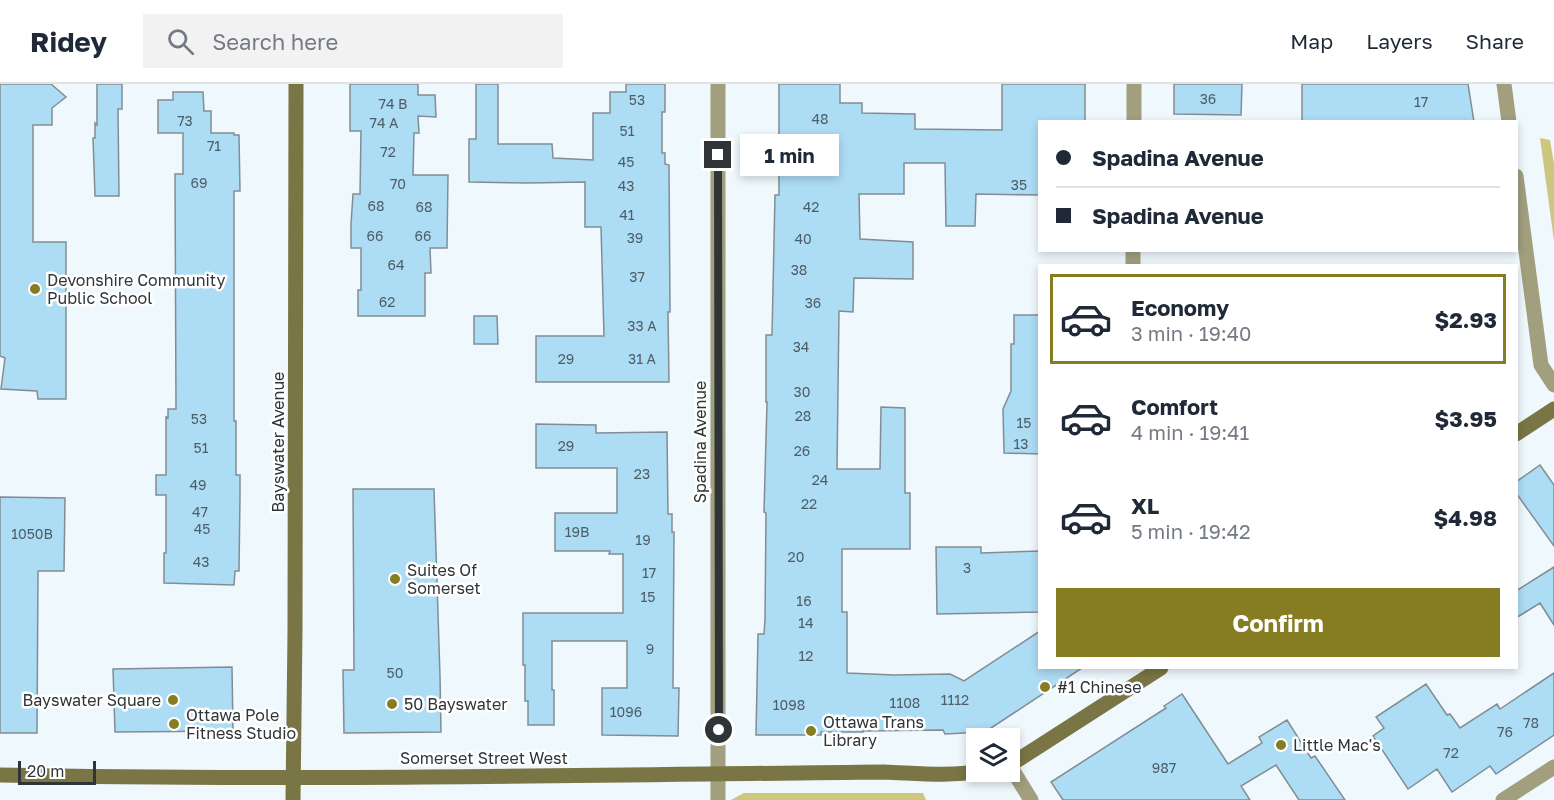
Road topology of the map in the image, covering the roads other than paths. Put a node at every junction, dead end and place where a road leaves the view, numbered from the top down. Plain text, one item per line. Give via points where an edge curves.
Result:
1 (296, 84) edge
2 (718, 84) edge
3 (1134, 84) edge
4 (1504, 84) edge
5 (1134, 120) edge
6 (1509, 120) edge
7 (1518, 191) edge
8 (1554, 386) edge
9 (1554, 409) edge
10 (1518, 433) edge
11 (1159, 669) edge
12 (1020, 760) edge
13 (1554, 766) edge
14 (966, 772) edge
15 (718, 774) junction
16 (0, 775) edge
17 (293, 777) junction
18 (1020, 782) edge
19 (293, 800) edge
20 (718, 800) edge
21 (1031, 800) edge
22 (1503, 800) edge

1 - 17 main road, Bayswater Avenue
2 - 15 street, Spadina Avenue
3 - 5 street
4 - 6 street
7 - 8 street via 1541,365
9 - 10 main road
11 - 12 main road
13 - 22 street
14 - 15 main road, Somerset Street West
15 - 17 main road, Somerset Street West
15 - 20 street, Spadina Avenue
16 - 17 main road, Somerset Street West
17 - 19 main road, Bayswater Avenue
18 - 21 street

